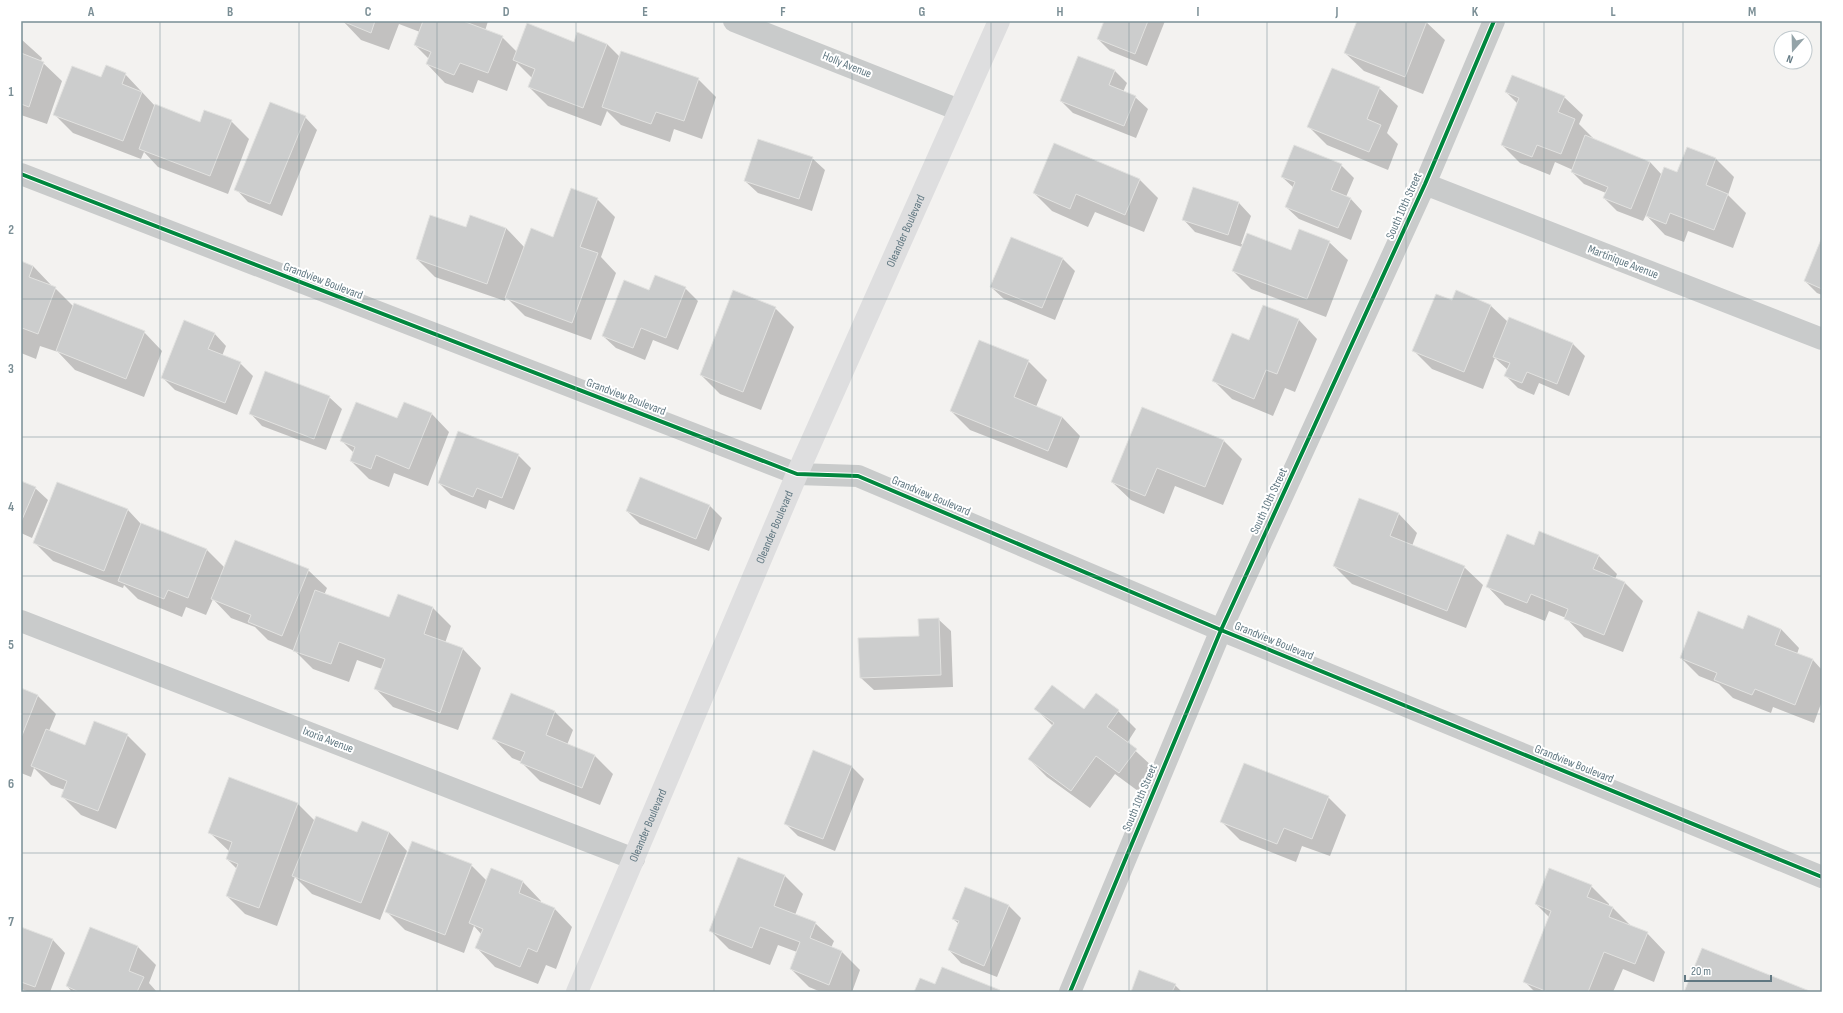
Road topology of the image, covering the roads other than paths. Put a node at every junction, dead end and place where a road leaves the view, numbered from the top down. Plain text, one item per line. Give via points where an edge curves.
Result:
1 (734, 21) edge
2 (999, 21) edge
3 (1494, 21) edge
4 (960, 110) junction
5 (21, 174) edge
6 (1425, 184) junction
7 (1822, 339) edge
8 (797, 474) junction
9 (21, 621) edge
10 (1221, 630) junction
11 (634, 859) junction
12 (1822, 877) edge
13 (577, 992) edge
14 (1070, 992) edge

1 - 4 street, Holly Avenue
2 - 4 main road, Oleander Boulevard
3 - 6 street, South 10th Street
4 - 8 main road, Oleander Boulevard
5 - 8 street, Grandview Boulevard
6 - 7 street, Martinique Avenue
6 - 10 street, South 10th Street
8 - 10 street, Grandview Boulevard via 858,476
8 - 11 main road, Oleander Boulevard
9 - 11 street, Ixoria Avenue
10 - 12 street, Grandview Boulevard
10 - 14 street, South 10th Street
11 - 13 main road, Oleander Boulevard

